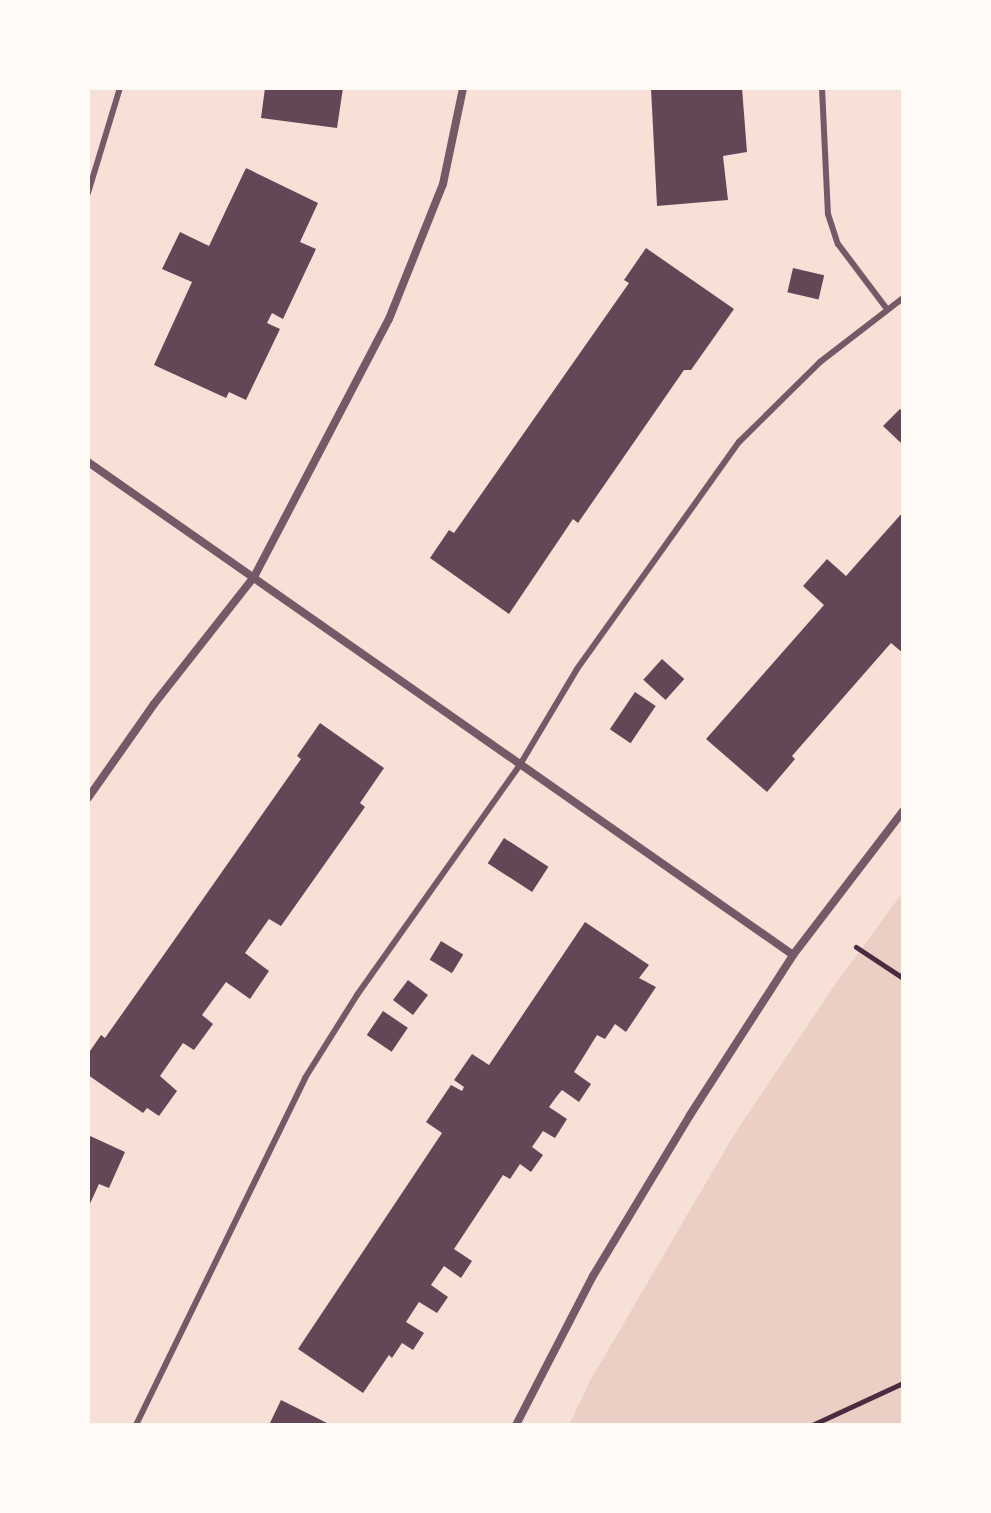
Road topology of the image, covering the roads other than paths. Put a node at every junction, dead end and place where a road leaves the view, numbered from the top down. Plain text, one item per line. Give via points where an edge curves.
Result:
1 (120, 88) edge
2 (463, 88) edge
3 (822, 88) edge
4 (88, 193) edge
5 (903, 298) edge
6 (887, 309) junction
7 (88, 462) edge
8 (254, 577) junction
9 (521, 763) junction
10 (88, 798) edge
11 (903, 811) edge
12 (793, 955) junction
13 (136, 1425) edge
14 (516, 1425) edge

1 - 4 lane
2 - 8 street via 443,184 389,319
3 - 6 lane via 828,214 838,244
5 - 6 lane
6 - 9 lane via 820,362 739,442 577,669
7 - 8 street
8 - 9 street
8 - 10 street
9 - 12 street
9 - 13 lane via 357,995 305,1078
11 - 12 street
12 - 14 street via 593,1276

